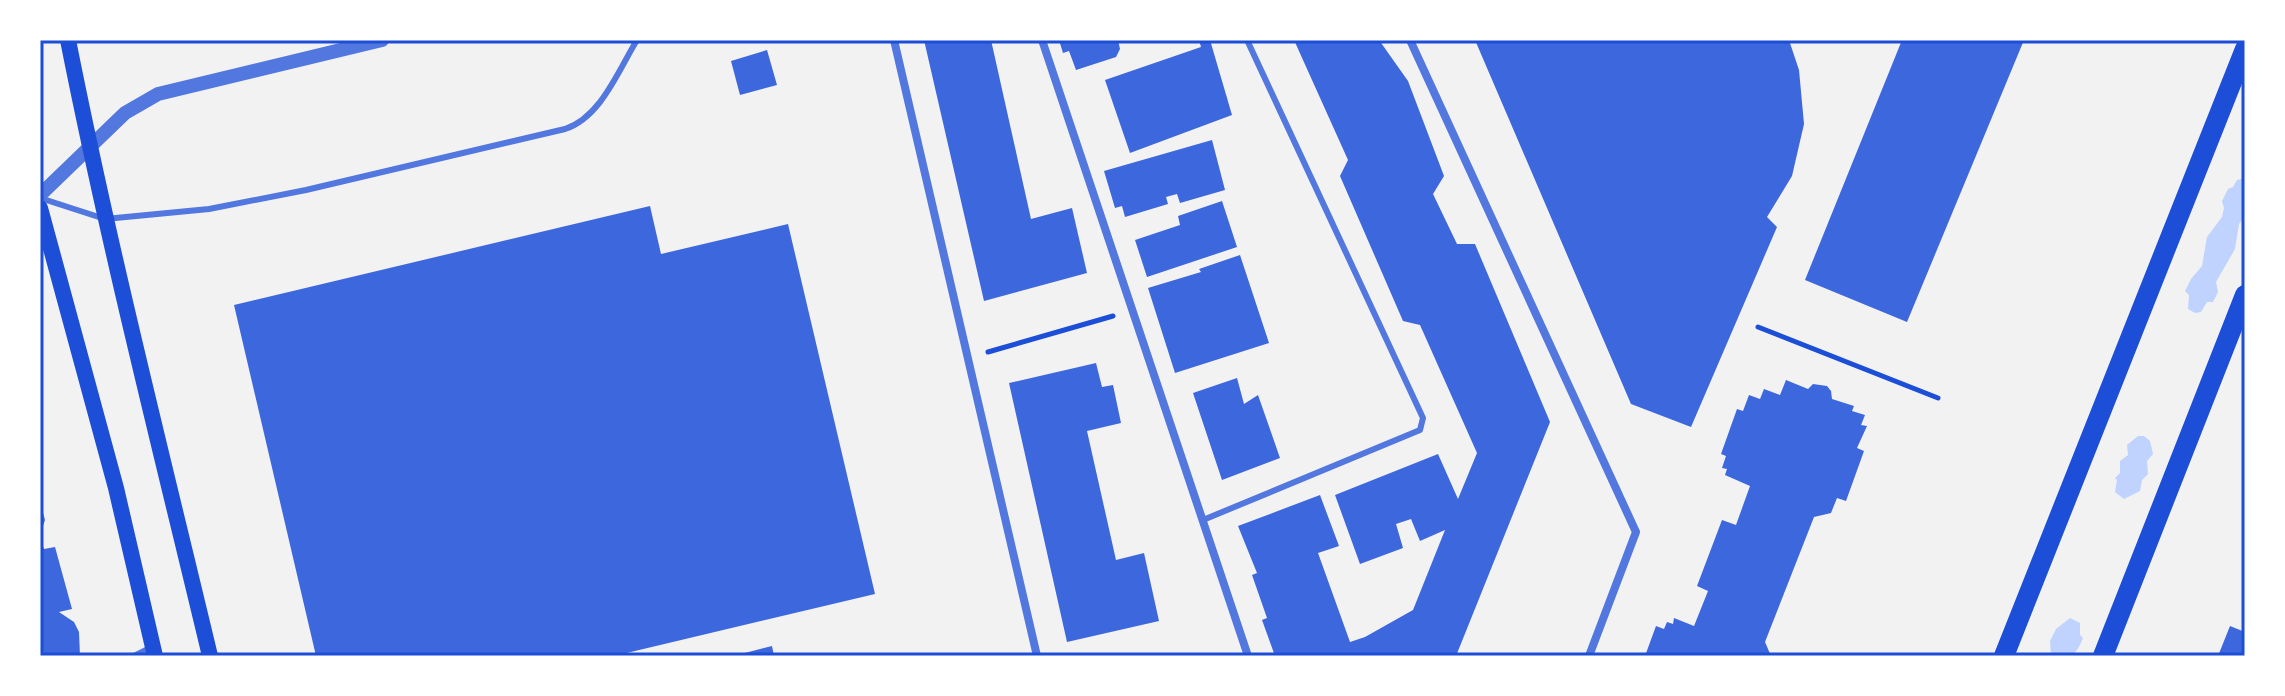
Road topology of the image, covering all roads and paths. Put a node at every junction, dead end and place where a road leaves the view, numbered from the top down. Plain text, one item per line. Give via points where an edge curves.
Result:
1 (68, 40) edge
2 (382, 40) edge
3 (637, 40) edge
4 (894, 40) edge
5 (1042, 40) edge
6 (1247, 40) edge
7 (1410, 40) edge
8 (2245, 49) edge
9 (88, 147) junction
10 (40, 197) edge
11 (40, 208) edge
12 (105, 219) junction
13 (2245, 295) edge
14 (1133, 310) junction
15 (1758, 327) dead end
16 (968, 358) junction
17 (1938, 398) dead end
18 (1203, 520) junction
19 (154, 652) edge
20 (136, 656) edge
21 (210, 656) edge
22 (1037, 656) edge
23 (1248, 656) edge
24 (1589, 656) edge
25 (2004, 656) edge
26 (2103, 656) edge

1 - 9 main road
2 - 9 street via 158,94 125,113
3 - 12 lane via 593,111 572,127 243,204
4 - 16 street
5 - 14 street
6 - 18 lane via 1423,425
7 - 24 street via 1636,532
8 - 25 main road
9 - 10 street
9 - 12 main road
10 - 12 lane
11 - 19 main road
12 - 21 main road
13 - 26 main road
14 - 16 path
14 - 18 street
15 - 17 path
16 - 22 street
18 - 23 street
19 - 20 street

